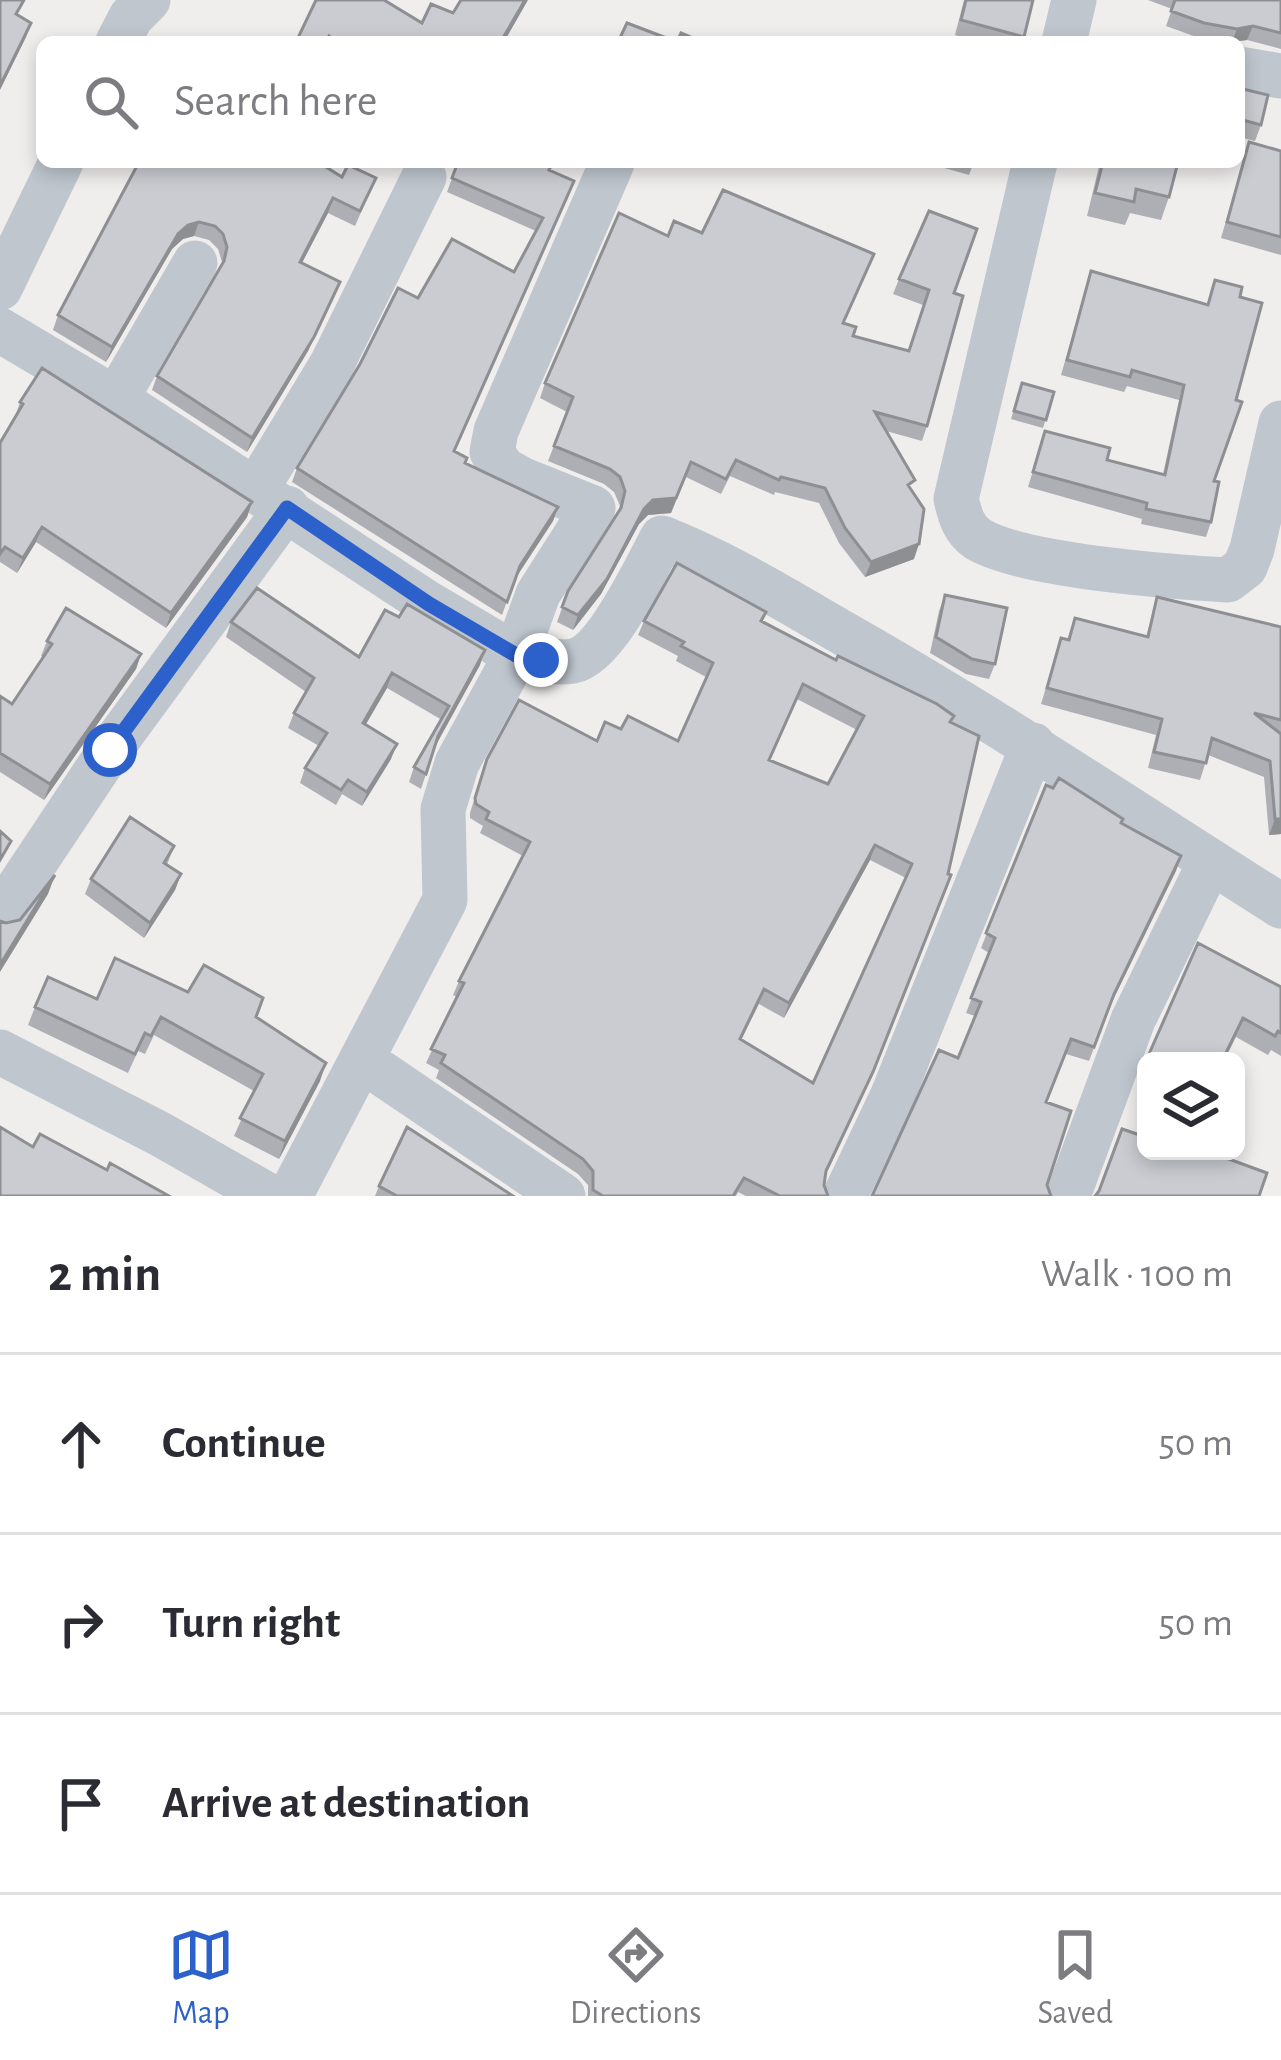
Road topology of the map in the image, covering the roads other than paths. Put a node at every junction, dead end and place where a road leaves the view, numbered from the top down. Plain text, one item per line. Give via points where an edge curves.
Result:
1 (148, 0) edge
2 (121, 36) edge
3 (1245, 70) edge
4 (1281, 76) edge
5 (58, 168) edge
6 (610, 168) edge
7 (1034, 168) edge
8 (424, 177) dead end
9 (195, 263) dead end
10 (0, 288) edge
11 (0, 330) edge
12 (116, 399) junction
13 (1278, 445) edge
14 (272, 498) junction
15 (593, 508) junction
16 (662, 538) junction
17 (516, 655) junction
18 (1033, 745) junction
19 (1210, 862) junction
20 (1281, 907) edge
21 (0, 915) edge
22 (0, 1052) edge
23 (362, 1060) junction
24 (269, 1196) edge
25 (290, 1196) edge
26 (563, 1196) edge
27 (845, 1196) edge
28 (1068, 1196) edge

1 - 2 street
3 - 4 street
5 - 10 street
6 - 15 street via 492,452 502,469
7 - 13 street via 956,499 974,537 1093,566 1228,580 1252,549
8 - 14 street
9 - 12 street
11 - 12 street
12 - 14 street
14 - 17 street
14 - 21 street
15 - 16 street
15 - 17 street via 538,594
16 - 17 street via 590,654 573,661
16 - 18 street via 725,564
17 - 23 street via 458,763 443,809 445,900
18 - 19 street
18 - 27 street
19 - 20 street
19 - 28 street via 1133,1020
22 - 24 street
23 - 25 street
23 - 26 street

